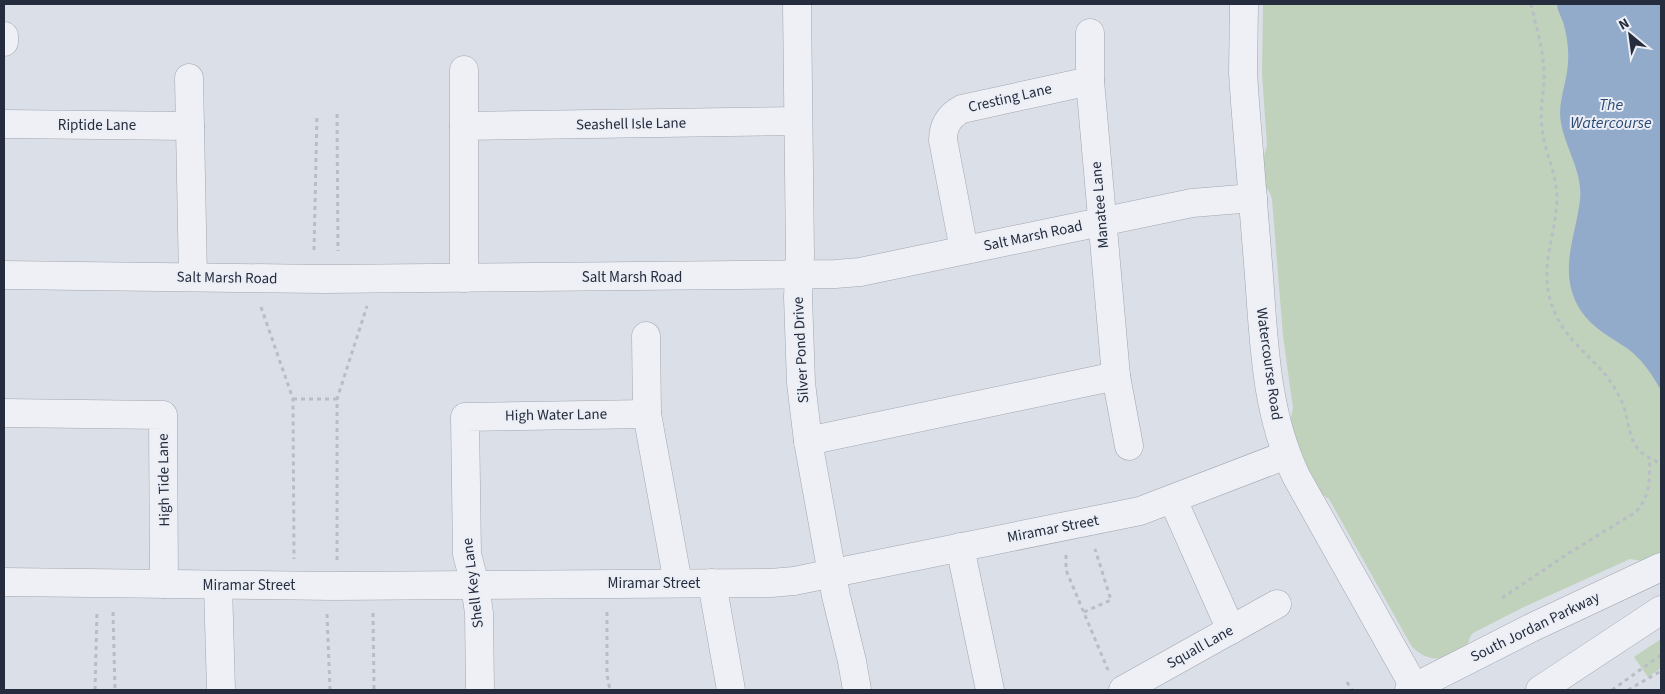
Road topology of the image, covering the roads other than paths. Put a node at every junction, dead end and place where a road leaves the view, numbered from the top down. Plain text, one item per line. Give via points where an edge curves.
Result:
1 (797, 4) edge
2 (1244, 4) edge
3 (1090, 32) dead end
4 (4, 36) edge
5 (4, 42) edge
6 (464, 70) dead end
7 (189, 78) dead end
8 (1090, 81) junction
9 (798, 121) junction
10 (4, 124) edge
11 (190, 126) junction
12 (464, 126) junction
13 (1253, 198) junction
14 (1102, 222) junction
15 (964, 250) junction
16 (4, 275) edge
17 (799, 276) junction
18 (194, 277) junction
19 (464, 278) junction
20 (646, 336) dead end
21 (1116, 376) junction
22 (4, 413) edge
23 (647, 414) junction
24 (466, 417) joint
25 (808, 441) junction
26 (1129, 446) dead end
27 (1286, 455) junction
28 (1173, 500) junction
29 (960, 547) junction
30 (1661, 567) edge
31 (832, 574) junction
32 (4, 582) edge
33 (678, 583) junction
34 (712, 583) junction
35 (164, 584) junction
36 (218, 585) junction
37 (475, 585) junction
38 (1278, 604) dead end
39 (1661, 610) edge
40 (1231, 630) junction
41 (1117, 683) edge
42 (1413, 689) edge
43 (221, 690) edge
44 (480, 690) edge
45 (731, 690) edge
46 (856, 690) edge
47 (990, 690) edge
48 (1540, 690) edge

1 - 9 street, Silver Pond Drive
2 - 13 street, Watercourse Road via 1243,72
3 - 8 street, Manatee Lane
4 - 5 street
6 - 12 street
7 - 11 street
8 - 14 street, Manatee Lane
8 - 15 street, Cresting Lane via 962,109 948,120 943,140
9 - 12 street, Seashell Isle Lane
9 - 17 street, Silver Pond Drive
10 - 11 street, Riptide Lane
11 - 18 street
12 - 19 street
13 - 14 street, Salt Marsh Road via 1192,204
13 - 27 street, Watercourse Road via 1268,378 1272,408
14 - 15 street, Salt Marsh Road
14 - 21 street, Manatee Lane
15 - 17 street, Salt Marsh Road via 848,274
16 - 18 street, Salt Marsh Road
17 - 19 street, Salt Marsh Road
17 - 25 street, Silver Pond Drive via 799,353
18 - 19 street, Salt Marsh Road
20 - 23 street
21 - 25 street
21 - 26 street, Manatee Lane
22 - 35 street, High Tide Lane via 163,415
23 - 24 street, High Water Lane
23 - 33 street
24 - 37 street, Shell Key Lane via 467,554
25 - 31 street, Silver Pond Drive
27 - 28 street, Miramar Street
27 - 42 street, Watercourse Road
28 - 29 street, Miramar Street via 1140,511
28 - 40 street
29 - 31 street, Miramar Street
29 - 47 street
30 - 42 street, South Jordan Parkway via 1535,626
31 - 34 street, Miramar Street via 794,581
31 - 46 street, Silver Pond Drive
32 - 35 street, Miramar Street
33 - 34 street, Miramar Street
33 - 37 street, Miramar Street
34 - 45 street
35 - 36 street, Miramar Street
36 - 37 street, Miramar Street
36 - 43 street
37 - 44 street, Shell Key Lane via 479,613
38 - 40 street, Squall Lane
39 - 48 street
40 - 41 street, Squall Lane

